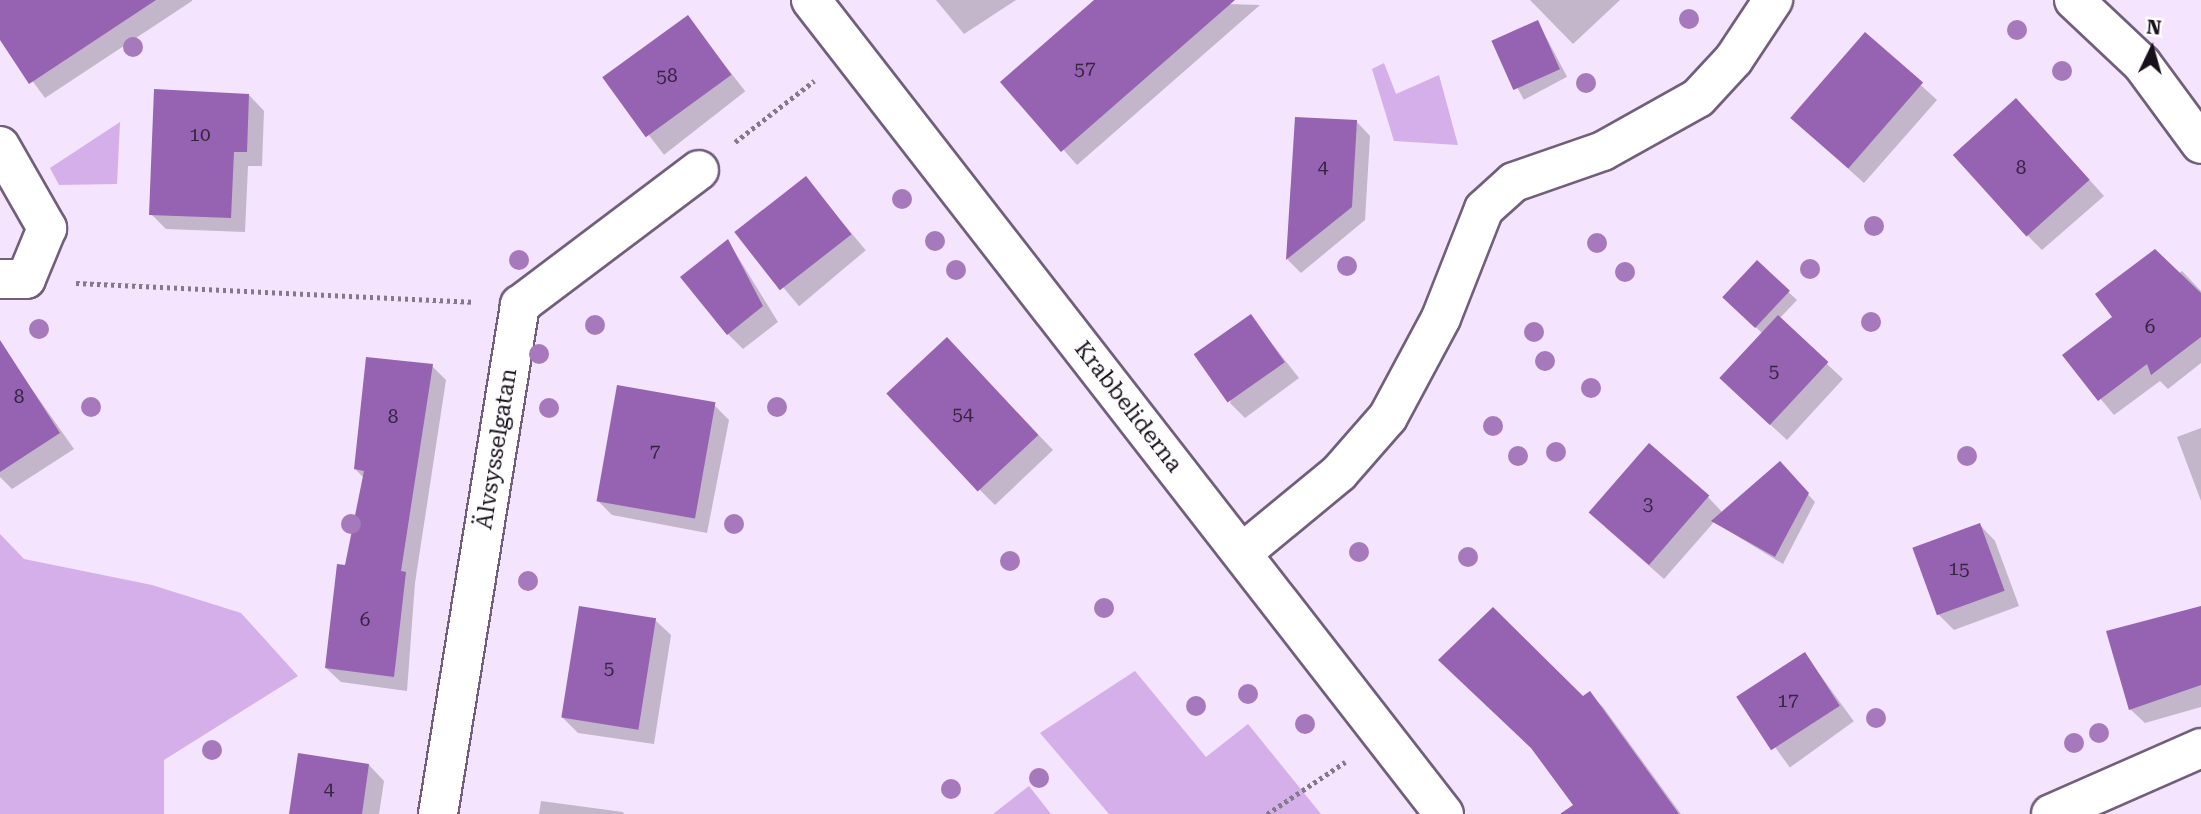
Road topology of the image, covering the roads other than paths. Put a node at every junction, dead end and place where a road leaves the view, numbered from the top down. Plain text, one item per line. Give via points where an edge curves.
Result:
1 (811, 0) edge
2 (1773, 0) edge
3 (2074, 0) edge
4 (2201, 144) edge
5 (0, 146) edge
6 (699, 170) road end
7 (13, 279) edge
8 (1242, 553) junction
9 (2201, 748) edge
10 (438, 814) edge
11 (1444, 814) edge
12 (2051, 814) edge

1 - 8 street, Krabbeliderna
2 - 8 street via 1742,49 1698,98 1603,151 1514,182 1484,209 1441,318 1388,417 1339,473
3 - 4 street via 2142,64
5 - 7 street via 47,228
6 - 10 street, Älvsysselgatan via 520,305
8 - 11 street, Krabbeliderna
9 - 12 street

